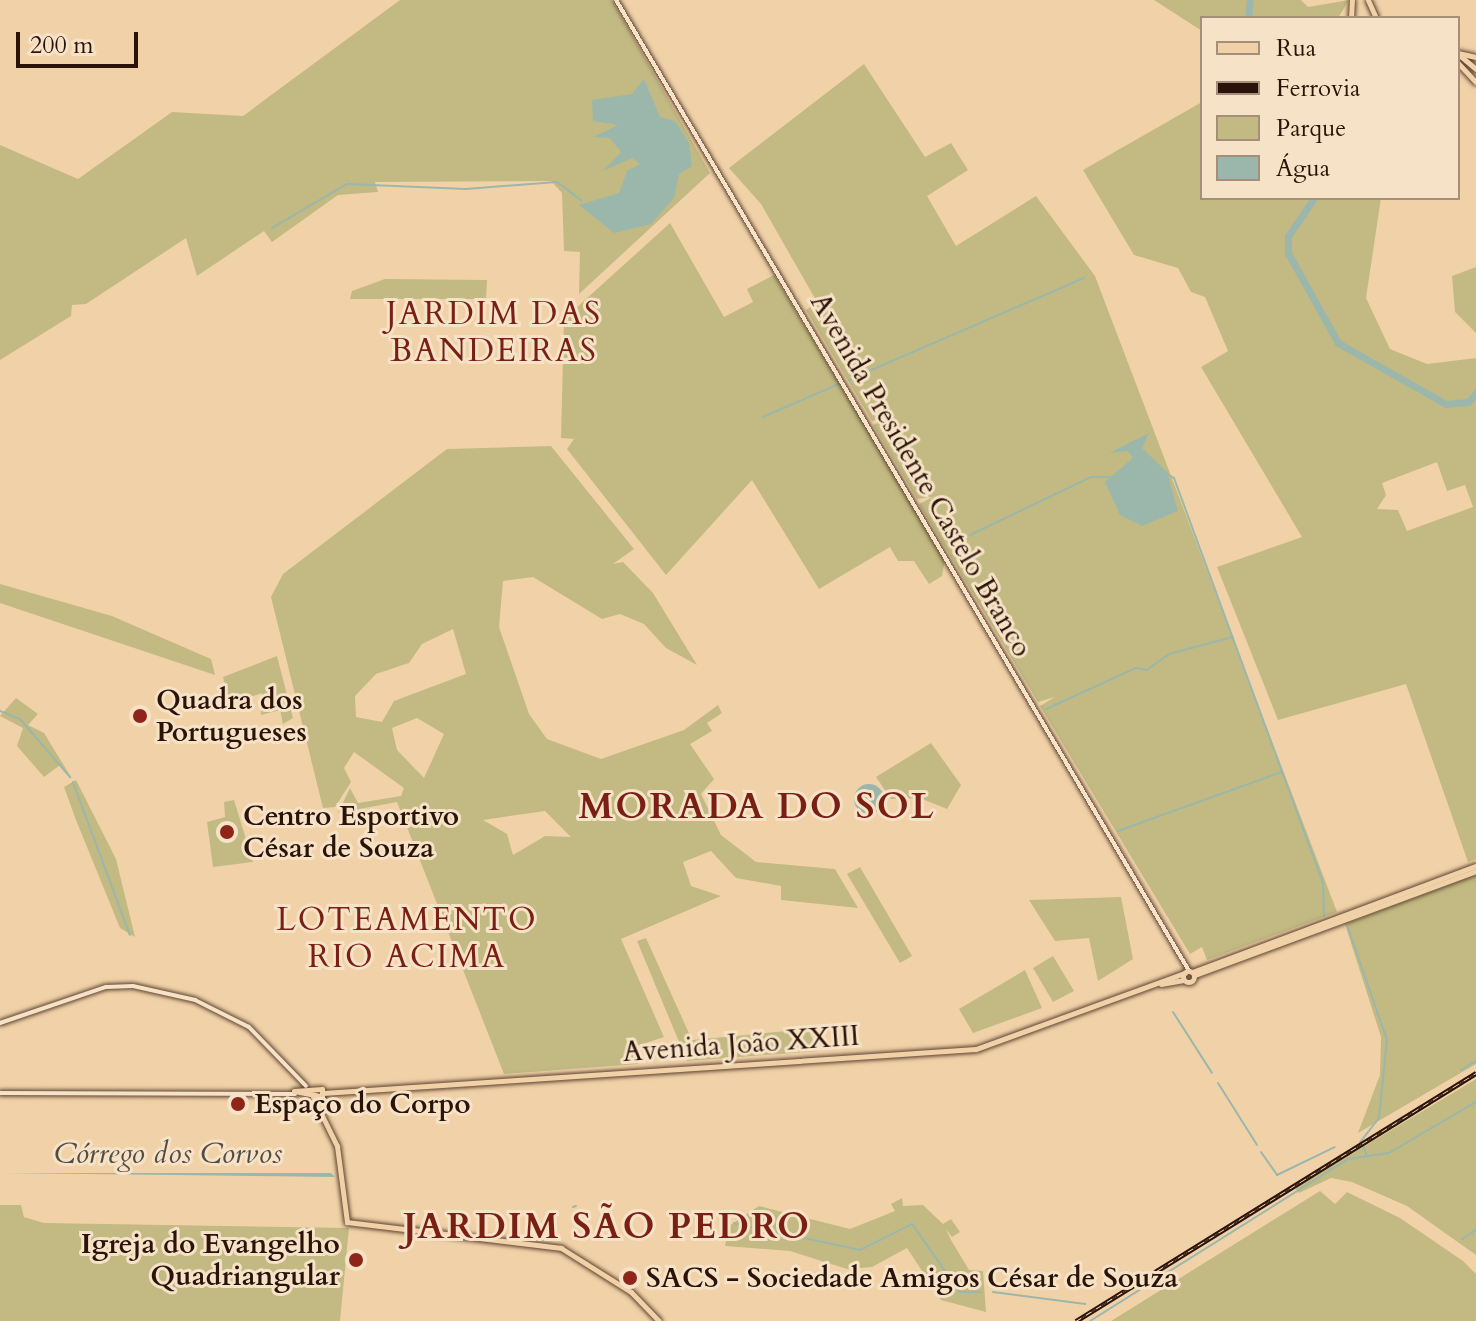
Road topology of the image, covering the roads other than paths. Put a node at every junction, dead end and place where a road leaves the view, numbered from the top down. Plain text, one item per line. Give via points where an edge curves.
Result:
1 (616, 0) edge
2 (1355, 1) edge
3 (1369, 1) edge
4 (1373, 16) edge
5 (1460, 56) edge
6 (1460, 65) edge
7 (1476, 69) edge
8 (1476, 82) edge
9 (1476, 868) edge
10 (1189, 974) junction
11 (0, 1023) edge
12 (294, 1073) junction
13 (327, 1082) dead end
14 (306, 1086) junction
15 (295, 1091) junction
16 (0, 1093) edge
17 (319, 1094) junction
18 (659, 1321) edge

1 - 10 street, Avenida Presidente Castelo Branco
2 - 3 main road
3 - 4 main road
5 - 7 main road
6 - 8 main road
9 - 10 main road, Avenida João XXIII
10 - 17 main road, Avenida João XXIII via 976,1049
11 - 12 street via 122,984 225,1014 259,1035
12 - 14 street
12 - 15 street
13 - 17 main road
14 - 15 main road, Avenida João XXIII
14 - 17 main road, Avenida João XXIII
15 - 16 street, Avenida João XXIII
15 - 17 main road, Avenida João XXIII
17 - 18 main road via 337,1146 347,1222 561,1248 631,1292

